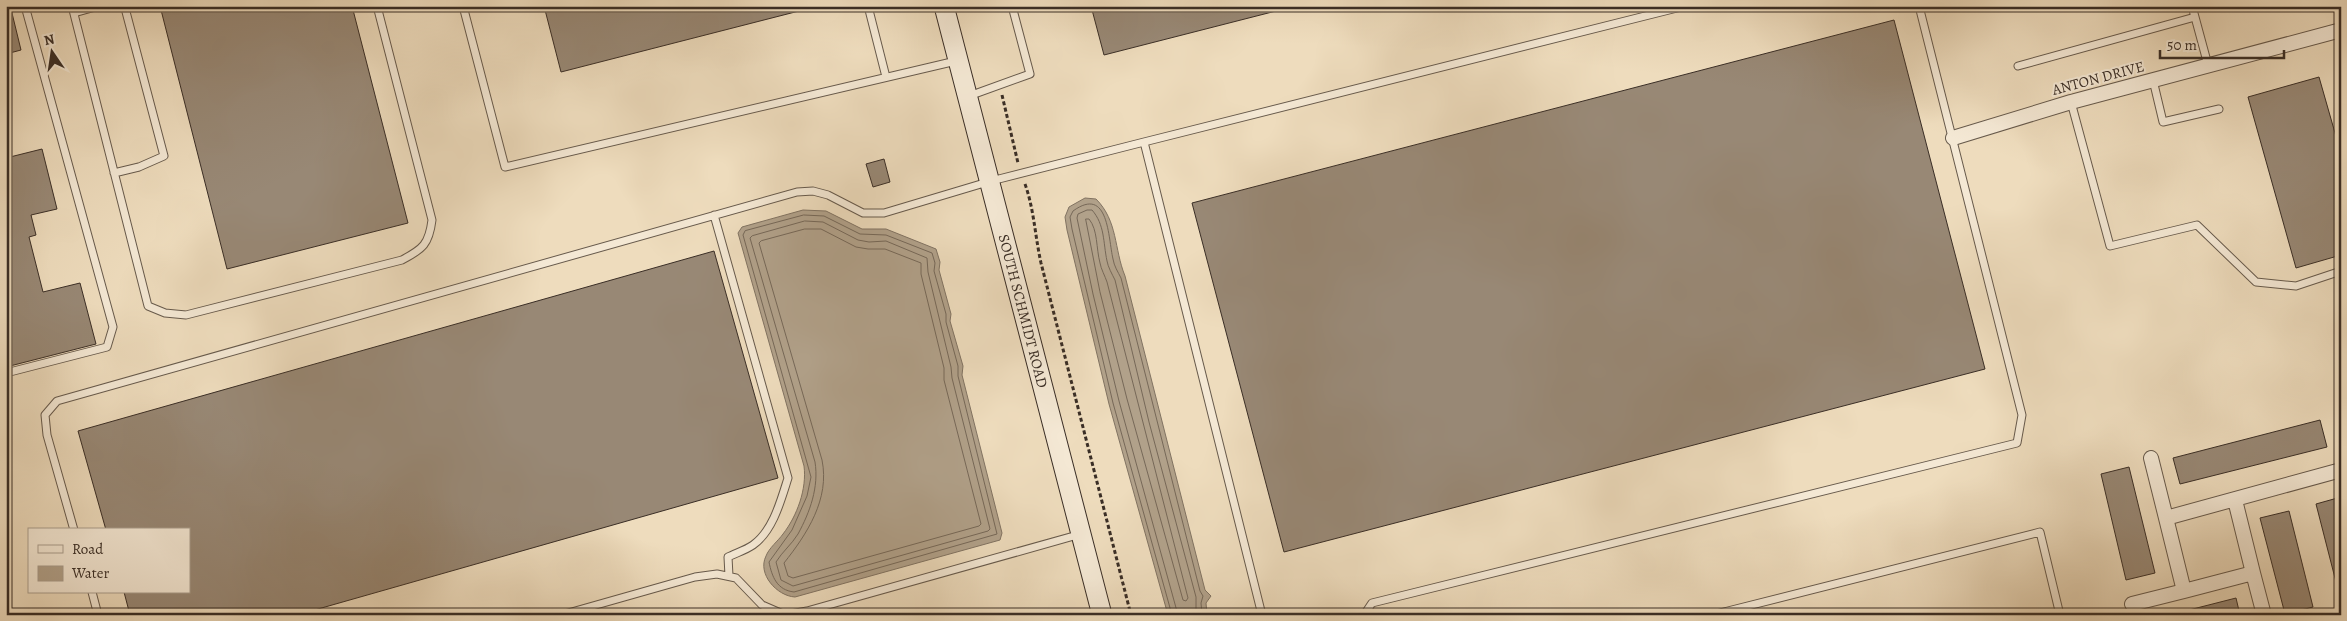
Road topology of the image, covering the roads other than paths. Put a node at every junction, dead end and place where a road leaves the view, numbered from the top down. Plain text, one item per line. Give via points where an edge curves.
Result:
1 (24, 6) edge
2 (99, 6) edge
3 (118, 6) edge
4 (377, 6) edge
5 (463, 6) edge
6 (868, 6) edge
7 (944, 6) edge
8 (1012, 6) edge
9 (1685, 6) edge
10 (1919, 6) edge
11 (2192, 6) edge
12 (73, 10) edge
13 (2195, 17) junction
14 (2341, 30) edge
15 (958, 60) junction
16 (2208, 65) junction
17 (2018, 66) dead end
18 (886, 77) junction
19 (2153, 80) junction
20 (968, 96) junction
21 (2071, 102) junction
22 (2219, 109) dead end
23 (1953, 138) junction
24 (1144, 142) junction
25 (114, 173) junction
26 (991, 181) junction
27 (714, 215) junction
28 (2341, 271) edge
29 (6, 373) edge
30 (2151, 458) dead end
31 (2341, 470) edge
32 (2235, 500) junction
33 (2166, 518) junction
34 (73, 528) edge
35 (1081, 534) junction
36 (2253, 573) junction
37 (729, 576) junction
38 (2184, 591) junction
39 (93, 594) edge
40 (2132, 604) dead end
41 (98, 615) edge
42 (561, 615) edge
43 (1102, 615) edge
44 (1262, 615) edge
45 (1364, 615) edge
46 (1712, 615) edge
47 (2060, 615) edge
48 (2264, 615) edge

1 - 29 lane via 113,327 107,347
2 - 12 lane
3 - 25 lane via 124,8 164,156
4 - 25 lane via 432,220 429,239 417,252 402,260 186,315 165,314 148,306
5 - 18 lane via 505,167
6 - 18 lane
7 - 15 street, SOUTH SCHMIDT ROAD
8 - 20 lane via 1030,74
9 - 24 lane
10 - 23 lane
11 - 13 lane
12 - 25 lane
13 - 16 lane
13 - 17 lane
14 - 16 street, ANTON DRIVE
15 - 18 lane
15 - 20 street, SOUTH SCHMIDT ROAD
16 - 19 street, ANTON DRIVE
19 - 21 street, ANTON DRIVE
19 - 22 lane via 2163,122
20 - 26 street, SOUTH SCHMIDT ROAD
21 - 23 street, ANTON DRIVE
21 - 28 lane via 2110,246 2197,225 2256,282 2296,286
23 - 45 lane via 2022,415 2016,443 1372,603
24 - 26 lane
24 - 44 lane
26 - 27 lane via 884,213 863,213 813,191 796,192
26 - 35 street, SOUTH SCHMIDT ROAD
27 - 34 lane via 58,401 45,415 47,435
27 - 37 lane via 788,478 767,531 753,545 728,557
30 - 33 street
31 - 32 street
32 - 33 street
32 - 36 street
33 - 38 street
35 - 37 lane via 785,615 762,605 736,578
35 - 43 street, SOUTH SCHMIDT ROAD
36 - 38 street
36 - 48 street
37 - 42 lane via 695,577
38 - 40 street
39 - 41 lane
46 - 47 lane via 2040,532

